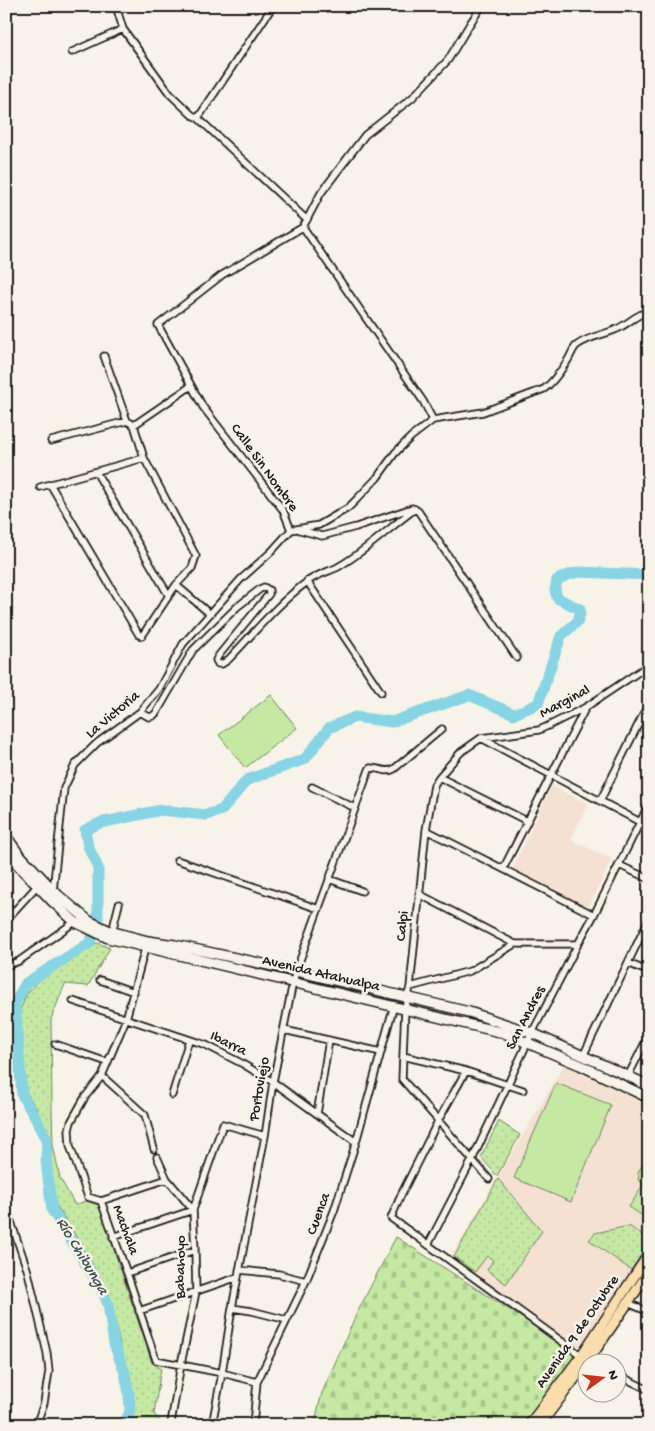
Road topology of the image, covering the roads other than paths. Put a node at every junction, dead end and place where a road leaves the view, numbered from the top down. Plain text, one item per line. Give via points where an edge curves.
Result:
1 (116, 6) edge
2 (273, 6) edge
3 (482, 6) edge
4 (123, 29) junction
5 (72, 52) dead end
6 (198, 118) junction
7 (308, 220) junction
8 (303, 227) junction
9 (649, 311) edge
10 (104, 356) dead end
11 (191, 386) junction
12 (433, 420) junction
13 (127, 421) junction
14 (134, 425) junction
15 (51, 441) dead end
16 (144, 458) junction
17 (96, 472) junction
18 (50, 484) junction
19 (40, 487) dead end
20 (415, 509) junction
21 (298, 529) junction
22 (291, 530) junction
23 (307, 582) junction
24 (176, 585) junction
25 (169, 596) junction
26 (210, 614) junction
27 (517, 658) dead end
28 (649, 665) edge
29 (381, 692) dead end
30 (648, 705) edge
31 (586, 707) junction
32 (140, 712) junction
33 (442, 729) dead end
34 (482, 738) junction
35 (550, 775) junction
36 (438, 777) junction
37 (312, 786) dead end
38 (600, 801) junction
39 (649, 804) edge
40 (355, 808) junction
41 (527, 821) junction
42 (640, 822) junction
43 (426, 830) junction
44 (6, 836) edge
45 (6, 852) edge
46 (177, 860) dead end
47 (619, 865) junction
48 (503, 869) junction
49 (329, 879) junction
50 (649, 879) edge
51 (37, 886) junction
52 (53, 889) junction
53 (362, 891) dead end
54 (419, 894) junction
55 (52, 901) junction
56 (6, 904) edge
57 (120, 904) dead end
58 (319, 909) junction
59 (13, 912) junction
60 (594, 915) junction
61 (649, 919) edge
62 (6, 920) edge
63 (74, 922) junction
64 (85, 922) junction
65 (110, 933) junction
66 (147, 944) junction
67 (514, 944) junction
68 (578, 944) junction
69 (6, 958) edge
70 (628, 962) junction
71 (8, 965) edge
72 (296, 971) junction
73 (649, 972) edge
74 (100, 980) dead end
75 (293, 982) junction
76 (410, 987) junction
77 (134, 992) junction
78 (407, 998) junction
79 (73, 1001) dead end
80 (394, 1006) junction
81 (405, 1008) junction
82 (126, 1019) junction
83 (284, 1030) junction
84 (532, 1033) junction
85 (649, 1035) edge
86 (189, 1040) junction
87 (329, 1040) junction
88 (528, 1043) junction
89 (55, 1044) dead end
90 (381, 1052) junction
91 (403, 1056) junction
92 (583, 1056) junction
93 (107, 1062) junction
94 (466, 1071) junction
95 (102, 1076) junction
96 (628, 1076) junction
97 (274, 1082) junction
98 (507, 1085) junction
99 (649, 1086) edge
100 (523, 1090) dead end
101 (172, 1095) dead end
102 (649, 1098) edge
103 (317, 1114) junction
104 (438, 1121) junction
105 (265, 1136) junction
106 (356, 1142) junction
107 (154, 1149) dead end
108 (157, 1158) dead end
109 (472, 1160) junction
110 (167, 1178) junction
111 (489, 1179) dead end
112 (102, 1201) junction
113 (6, 1207) edge
114 (193, 1210) junction
115 (114, 1237) junction
116 (428, 1245) junction
117 (195, 1250) junction
118 (649, 1254) edge
119 (239, 1270) junction
120 (649, 1272) edge
121 (128, 1273) junction
122 (238, 1277) junction
123 (306, 1281) junction
124 (196, 1292) junction
125 (628, 1303) junction
126 (232, 1308) junction
127 (139, 1311) junction
128 (649, 1312) edge
129 (287, 1320) junction
130 (579, 1354) edge
131 (591, 1354) edge
132 (591, 1354) edge
133 (181, 1364) junction
134 (578, 1371) edge
135 (222, 1373) junction
136 (628, 1380) edge
137 (257, 1382) junction
138 (649, 1390) edge
139 (171, 1423) dead end
140 (534, 1424) edge
141 (36, 1425) edge
142 (212, 1425) edge
143 (252, 1425) edge

1 - 4 street
2 - 6 street
3 - 7 street via 448,60 412,98 365,135 322,192
4 - 5 street
4 - 6 street via 170,94
6 - 7 street
7 - 8 street
8 - 11 street, Calle Sin Nombre via 222,275 159,323
8 - 12 street
9 - 12 street, Calle Sin Nombre via 620,328 575,347 544,389 483,412
10 - 13 street
11 - 14 street
11 - 22 street, Calle Sin Nombre via 283,510
12 - 21 street, Calle Sin Nombre via 395,453 377,478 348,508 319,525
13 - 14 street
13 - 15 street
14 - 16 street
16 - 17 street
16 - 24 street via 196,556 192,568
17 - 18 street
17 - 25 street
18 - 19 street
18 - 25 street via 139,635 142,636
20 - 21 street via 322,536
20 - 23 street via 349,560
20 - 27 street
21 - 22 street, Calle Sin Nombre
22 - 26 street, La Victoria
23 - 29 street
23 - 32 street via 228,660 218,664 219,654 269,594 267,588 260,589 193,650 158,712 149,717
24 - 25 street
24 - 26 street
26 - 32 street, La Victoria via 183,644 159,689
28 - 31 street, Marginal
30 - 38 street
31 - 34 street, Marginal via 539,730
31 - 35 street
32 - 52 street, La Victoria via 97,743 75,765 64,788
33 - 40 street, Portoviejo via 394,769 370,768
34 - 35 street
34 - 36 street, Marginal via 461,752
35 - 38 street
35 - 41 street
36 - 41 street
36 - 43 street, Calpi
37 - 40 street
38 - 42 street
39 - 42 street, San Andres
40 - 49 street, Portoviejo
41 - 48 street
42 - 47 street, San Andres
43 - 48 street
43 - 54 street, Calpi
44 - 52 main road, Avenida Atahualpa
45 - 51 main road, Avenida Atahualpa
46 - 58 street
47 - 50 street
47 - 60 street, San Andres
48 - 60 street
49 - 53 street
49 - 58 street, Portoviejo
51 - 55 main road, Avenida Atahualpa
51 - 59 street
52 - 55 street, La Victoria
52 - 64 main road, Avenida Atahualpa
54 - 67 street
54 - 76 street, Calpi
55 - 63 main road, Avenida Atahualpa
56 - 59 street
57 - 65 street
58 - 72 street, Portoviejo
59 - 62 street
60 - 68 street, San Andres
61 - 70 street
63 - 64 main road, Avenida Atahualpa
63 - 71 street via 19,961
64 - 65 main road, Avenida Atahualpa
65 - 66 main road, Avenida Atahualpa
66 - 72 main road, Avenida Atahualpa via 176,945
66 - 75 main road, Avenida Atahualpa
66 - 77 street, Machala
67 - 68 street
67 - 76 street via 470,971
68 - 84 street, San Andres
69 - 71 street
70 - 73 street
70 - 92 street
72 - 75 street, Portoviejo
72 - 78 main road, Avenida Atahualpa
74 - 77 street
75 - 80 main road, Avenida Atahualpa
75 - 83 street, Portoviejo
76 - 78 street, Calpi
77 - 82 street, Machala
78 - 81 street, Calpi
78 - 84 main road, Avenida Atahualpa via 469,1012
79 - 82 street, Ibarra
80 - 81 main road, Avenida Atahualpa
80 - 90 street, Cuenca
81 - 88 main road, Avenida Atahualpa via 504,1033
81 - 91 street, Calpi
82 - 86 street, Ibarra
82 - 93 street, Machala
83 - 87 street
83 - 97 street, Portoviejo
84 - 88 street, San Andres
84 - 92 main road, Avenida Atahualpa
85 - 96 street
86 - 97 street, Ibarra via 206,1045
86 - 101 street
87 - 90 street
87 - 103 street
88 - 98 street, San Andres
88 - 102 main road, Avenida Atahualpa
89 - 93 street
90 - 106 street, Cuenca
91 - 94 street
91 - 104 street, Calpi via 402,1079
92 - 96 main road, Avenida Atahualpa
93 - 95 street, Machala
94 - 98 street
94 - 104 street
95 - 107 street via 146,1114
95 - 112 street, Machala via 85,1097 69,1130 70,1146 88,1197
96 - 99 main road, Avenida Atahualpa
97 - 103 street, Ibarra
97 - 105 street, Portoviejo
98 - 100 street
98 - 109 street, San Andres
103 - 106 street, Ibarra
104 - 109 street
104 - 116 street via 391,1218
105 - 114 street via 223,1124
105 - 119 street, Portoviejo
106 - 123 street, Cuenca via 334,1211
108 - 110 street
109 - 111 street
109 - 116 street, San Andres
110 - 112 street
110 - 114 street
112 - 115 street, Machala
113 - 141 street via 28,1272 47,1354 49,1371 44,1403
114 - 115 street
114 - 117 street, Babahoyo
115 - 121 street, Machala
116 - 130 street
117 - 121 street
117 - 124 street, Babahoyo
118 - 131 main road, Avenida 9 de Octubre
119 - 122 street, Portoviejo
119 - 123 street via 279,1274
120 - 125 main road, Avenida 9 de Octubre
121 - 127 street, Machala
122 - 124 street
122 - 126 street, Portoviejo
123 - 129 street, Cuenca
124 - 127 street
124 - 133 street, Babahoyo
125 - 128 street
125 - 132 main road, Avenida 9 de Octubre
126 - 129 street
126 - 135 street, Portoviejo
127 - 133 street, Machala via 156,1360
129 - 137 street, Cuenca
133 - 135 street, Machala
133 - 139 street, Babahoyo
134 - 140 main road, Avenida 9 de Octubre
135 - 137 street, Machala
135 - 142 street, Portoviejo
136 - 138 street
137 - 143 street, Cuenca

